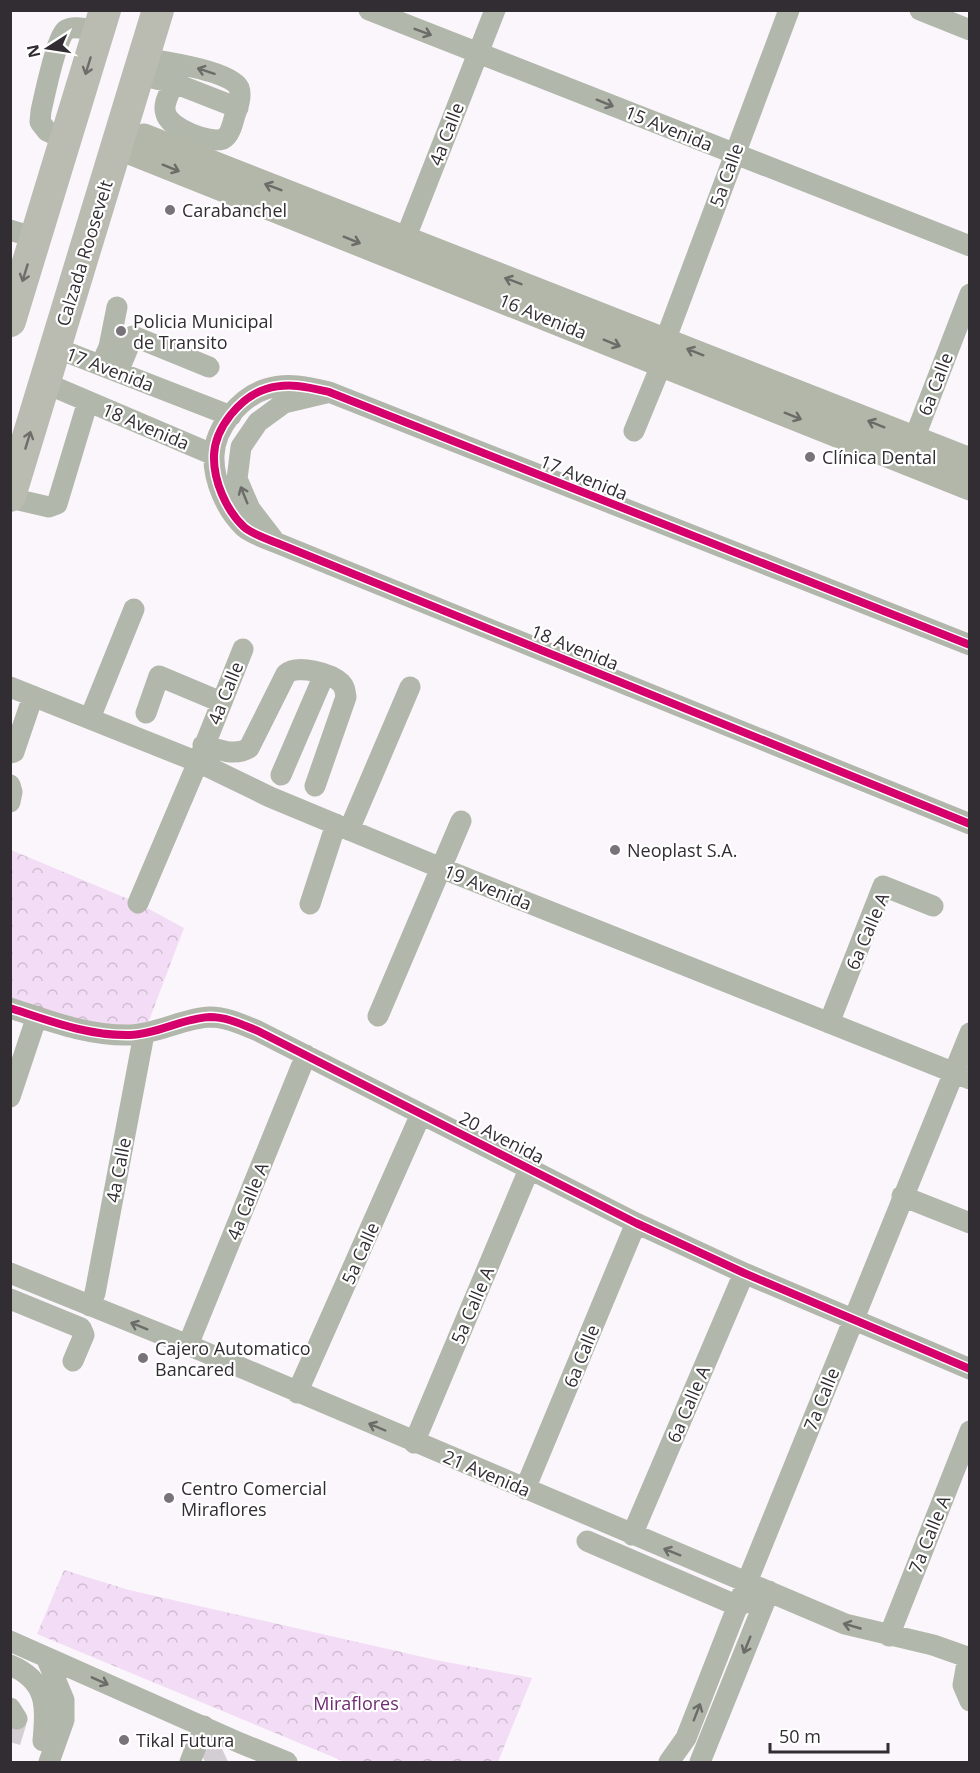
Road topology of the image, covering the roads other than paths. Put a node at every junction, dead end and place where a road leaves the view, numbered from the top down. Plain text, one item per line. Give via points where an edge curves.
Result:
1 (158, 10) edge
2 (369, 10) edge
3 (495, 10) edge
4 (789, 10) edge
5 (920, 10) edge
6 (943, 15) edge
7 (102, 21) edge
8 (969, 30) edge
9 (478, 53) junction
10 (141, 66) junction
11 (174, 83) junction
12 (238, 108) junction
13 (120, 137) junction
14 (191, 144) junction
15 (734, 154) junction
16 (23, 234) edge
17 (969, 246) edge
18 (401, 248) junction
19 (969, 294) edge
20 (117, 307) dead end
21 (10, 321) edge
22 (56, 348) junction
23 (664, 352) junction
24 (209, 368) dead end
25 (110, 369) junction
26 (45, 383) junction
27 (329, 392) junction
28 (88, 401) junction
29 (231, 416) junction
30 (634, 431) dead end
31 (914, 439) junction
32 (214, 455) junction
33 (969, 461) edge
34 (969, 486) edge
35 (10, 497) edge
36 (277, 543) junction
37 (134, 609) dead end
38 (969, 645) edge
39 (243, 648) dead end
40 (324, 675) junction
41 (10, 687) edge
42 (410, 687) dead end
43 (33, 696) junction
44 (221, 702) junction
45 (146, 712) dead end
46 (90, 718) junction
47 (10, 753) edge
48 (201, 753) junction
49 (281, 775) dead end
50 (10, 785) edge
51 (315, 786) dead end
52 (10, 802) edge
53 (461, 820) dead end
54 (969, 824) edge
55 (343, 827) junction
56 (441, 868) junction
57 (138, 903) dead end
58 (310, 904) dead end
59 (933, 906) dead end
60 (10, 1008) edge
61 (37, 1016) junction
62 (378, 1016) dead end
63 (829, 1023) junction
64 (969, 1033) edge
65 (144, 1034) junction
66 (306, 1056) junction
67 (962, 1076) edge
68 (10, 1097) edge
69 (421, 1114) junction
70 (530, 1167) junction
71 (902, 1196) junction
72 (636, 1222) junction
73 (969, 1223) edge
74 (10, 1273) edge
75 (744, 1273) junction
76 (10, 1299) edge
77 (90, 1306) junction
78 (854, 1319) junction
79 (188, 1345) junction
80 (74, 1361) dead end
81 (969, 1369) edge
82 (297, 1393) junction
83 (969, 1431) edge
84 (414, 1443) junction
85 (525, 1489) junction
86 (632, 1535) junction
87 (587, 1540) dead end
88 (747, 1582) junction
89 (769, 1591) junction
90 (738, 1606) junction
91 (889, 1636) junction
92 (10, 1641) edge
93 (46, 1657) junction
94 (968, 1657) edge
95 (10, 1665) edge
96 (969, 1701) edge
97 (204, 1726) junction
98 (43, 1741) dead end
99 (239, 1751) edge
100 (49, 1762) edge
101 (190, 1762) edge
102 (287, 1762) edge
103 (669, 1762) edge
104 (700, 1762) edge

1 - 10 highway, Calzada Roosevelt
2 -> 9 street, 15 Avenida
3 - 9 street, 4a Calle
4 - 15 street, 5a Calle
5 - 6 street
6 - 8 street
7 - 16 highway via 66,140
9 -> 15 street, 15 Avenida
9 - 18 street, 4a Calle
10 - 11 street
12 -> 10 street via 239,87 233,80 187,65
10 - 13 highway, Calzada Roosevelt
11 - 12 street
11 - 14 street via 166,114
12 - 14 street via 227,136
13 - 14 main road, 16 Avenida
13 -> 18 main road, 16 Avenida
13 - 22 highway, Calzada Roosevelt
18 -> 14 main road, 16 Avenida
15 - 17 street, 15 Avenida
15 - 23 street, 5a Calle
16 -> 21 highway
18 - 23 main road, 16 Avenida
19 - 31 street, 6a Calle
20 - 25 street via 109,347
22 - 25 street, 17 Avenida
22 - 26 highway, Calzada Roosevelt
23 - 30 street, 5a Calle
31 -> 23 main road, 16 Avenida
23 -> 34 main road, 16 Avenida
24 - 25 street via 133,336
25 - 29 street, 17 Avenida
26 - 28 street, 18 Avenida
35 -> 26 highway, Calzada Roosevelt
27 - 29 street, 17 Avenida via 297,384 266,389 245,400
36 -> 27 street via 250,510 237,479 241,447 258,422 285,403
27 - 38 street, 17 Avenida
28 - 32 street, 18 Avenida
28 - 35 street via 57,504 50,507
29 - 32 street, 17 Avenida via 219,435
31 - 33 main road, 16 Avenida
32 - 36 street, 18 Avenida via 225,502 244,528
36 - 54 street, 18 Avenida
37 - 46 street
39 - 44 street, 4a Calle
40 - 48 street via 297,668 286,674 249,748
40 - 49 street
40 - 51 street via 340,683 346,697
41 - 43 street, 19 Avenida
42 - 55 street
43 - 46 street, 19 Avenida
43 - 47 street via 14,752
44 - 45 street via 159,676
44 - 48 street, 4a Calle
46 - 48 street, 19 Avenida
48 - 55 street, 19 Avenida via 270,797
48 - 57 street, 4a Calle
50 - 52 street
53 - 56 street
55 - 56 street, 19 Avenida
55 - 58 street
56 - 62 street
56 - 63 street, 19 Avenida
59 - 63 street, 6a Calle A via 884,886
60 - 61 street, 20 Avenida
61 - 65 street, 20 Avenida via 93,1033
61 - 68 street
63 - 67 street, 19 Avenida
64 - 67 street, 7a Calle
65 - 66 street, 20 Avenida via 211,1017 258,1031
65 - 77 street, 4a Calle
66 - 69 street, 20 Avenida
66 - 79 street, 4a Calle A
67 - 71 street, 7a Calle
69 - 70 street, 20 Avenida
69 - 82 street, 5a Calle
70 - 72 street, 20 Avenida
70 - 84 street, 5a Calle A
71 - 73 street
71 - 78 street, 7a Calle
72 - 75 street, 20 Avenida
72 - 85 street, 6a Calle
74 - 77 street, 21 Avenida
75 - 78 street, 20 Avenida
75 - 86 street, 6a Calle A
76 - 80 street via 81,1328 84,1335
79 -> 77 street, 21 Avenida
78 - 81 street, 20 Avenida
78 - 88 street, 7a Calle
79 - 82 street, 21 Avenida
84 -> 82 street, 21 Avenida
83 - 91 street, 7a Calle A
84 - 85 street, 21 Avenida
85 - 86 street, 21 Avenida
88 -> 86 street, 21 Avenida
87 - 90 street
88 - 89 street, 21 Avenida
88 - 90 street, 7a Calle
89 - 90 street
91 -> 89 street, 21 Avenida via 845,1624
89 -> 104 street
103 -> 90 street, 7a Calle via 686,1738
91 - 94 street, 21 Avenida
92 - 93 street
93 -> 97 street
93 - 100 street via 64,1700 64,1720
94 - 96 street via 963,1685
95 - 98 street via 33,1679 40,1692 46,1709
97 - 99 street
97 - 101 street
99 - 102 street

